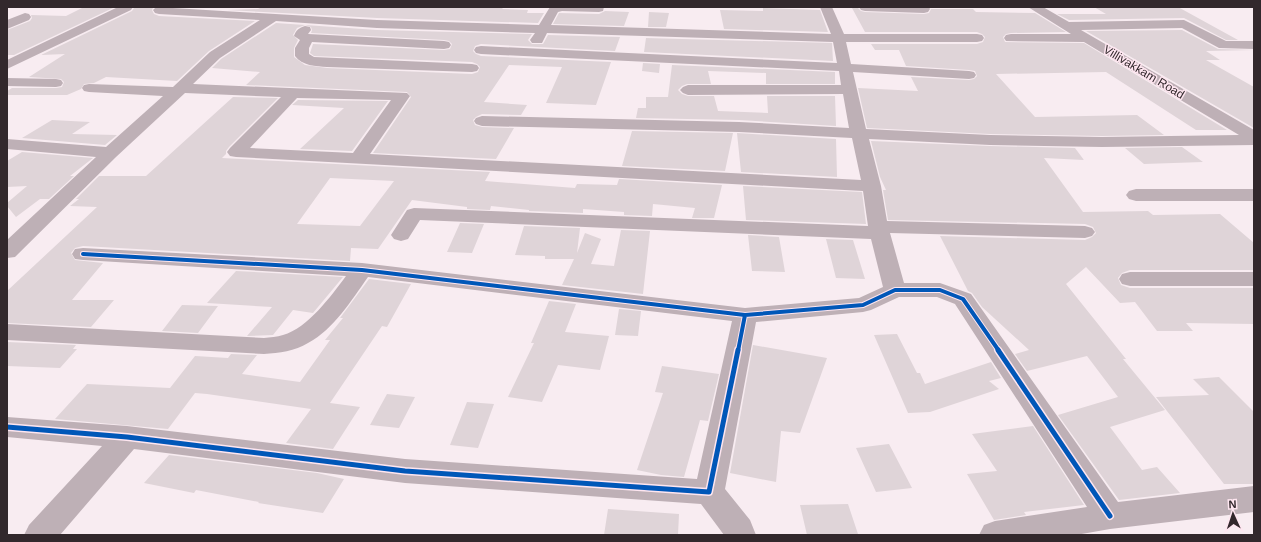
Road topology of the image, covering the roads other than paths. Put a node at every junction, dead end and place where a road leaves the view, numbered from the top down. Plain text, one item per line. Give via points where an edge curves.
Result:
1 (127, 7) edge
2 (165, 7) edge
3 (256, 7) edge
4 (826, 7) edge
5 (865, 7) edge
6 (1034, 7) edge
7 (599, 8) edge
8 (924, 9) dead end
9 (240, 16) junction
10 (25, 17) dead end
11 (272, 18) junction
12 (317, 20) junction
13 (7, 26) edge
14 (1067, 26) junction
15 (543, 28) junction
16 (307, 38) junction
17 (839, 38) junction
18 (977, 38) dead end
19 (1011, 38) dead end
20 (1087, 38) junction
21 (444, 45) dead end
22 (481, 50) dead end
23 (1251, 51) edge
24 (531, 53) junction
25 (7, 65) edge
26 (845, 67) junction
27 (472, 68) dead end
28 (969, 75) dead end
29 (8, 82) edge
30 (56, 83) dead end
31 (89, 88) dead end
32 (850, 89) junction
33 (178, 90) junction
34 (688, 90) dead end
35 (292, 93) junction
36 (482, 121) dead end
37 (859, 134) junction
38 (1254, 138) edge
39 (7, 144) edge
40 (110, 153) junction
41 (358, 159) junction
42 (872, 186) junction
43 (1136, 195) dead end
44 (1254, 195) edge
45 (878, 230) junction
46 (1085, 232) dead end
47 (401, 235) dead end
48 (7, 252) edge
49 (83, 254) dead end
50 (362, 270) junction
51 (1130, 279) dead end
52 (1254, 279) edge
53 (895, 290) junction
54 (745, 314) junction
55 (7, 332) edge
56 (7, 427) edge
57 (127, 437) junction
58 (709, 492) junction
59 (1254, 499) edge
60 (1110, 516) junction
61 (40, 535) edge
62 (740, 535) edge
63 (995, 535) edge

1 - 25 street
2 - 9 street via 159,10
3 - 9 street
4 - 17 street
5 - 8 street
6 - 14 street, Villivakkam Road
7 - 15 street via 557,8 552,10
9 - 11 street
10 - 13 street
11 - 12 street
11 - 33 street via 215,55
12 - 15 street
12 - 16 street via 302,32 301,36
14 - 20 street, Villivakkam Road
14 - 23 street via 1184,24 1224,45
15 - 17 street
15 - 24 street
16 - 21 street
16 - 27 street via 302,48 302,56 310,60 328,63
17 - 18 street
17 - 26 street
19 - 20 street
20 - 38 street, Villivakkam Road
22 - 24 street
24 - 26 street
26 - 28 street
26 - 32 street
29 - 30 street
31 - 33 street
32 - 34 street
32 - 37 street
33 - 35 street
33 - 40 street
35 - 41 street via 402,96
35 - 41 street via 236,152
36 - 37 street via 739,127
37 - 38 street via 1102,142
37 - 42 street
39 - 40 street
40 - 48 street
41 - 42 street
42 - 45 street
43 - 44 street
45 - 46 street
45 - 47 street via 414,214
45 - 53 street
49 - 50 street
50 - 54 street
50 - 55 street via 332,310 308,331 290,342 264,346
51 - 52 street
53 - 54 street via 863,305
53 - 60 street via 940,290 963,299
54 - 58 street
56 - 57 street
57 - 58 street via 405,471
57 - 61 street
58 - 62 street via 739,530
59 - 60 street
60 - 63 street

